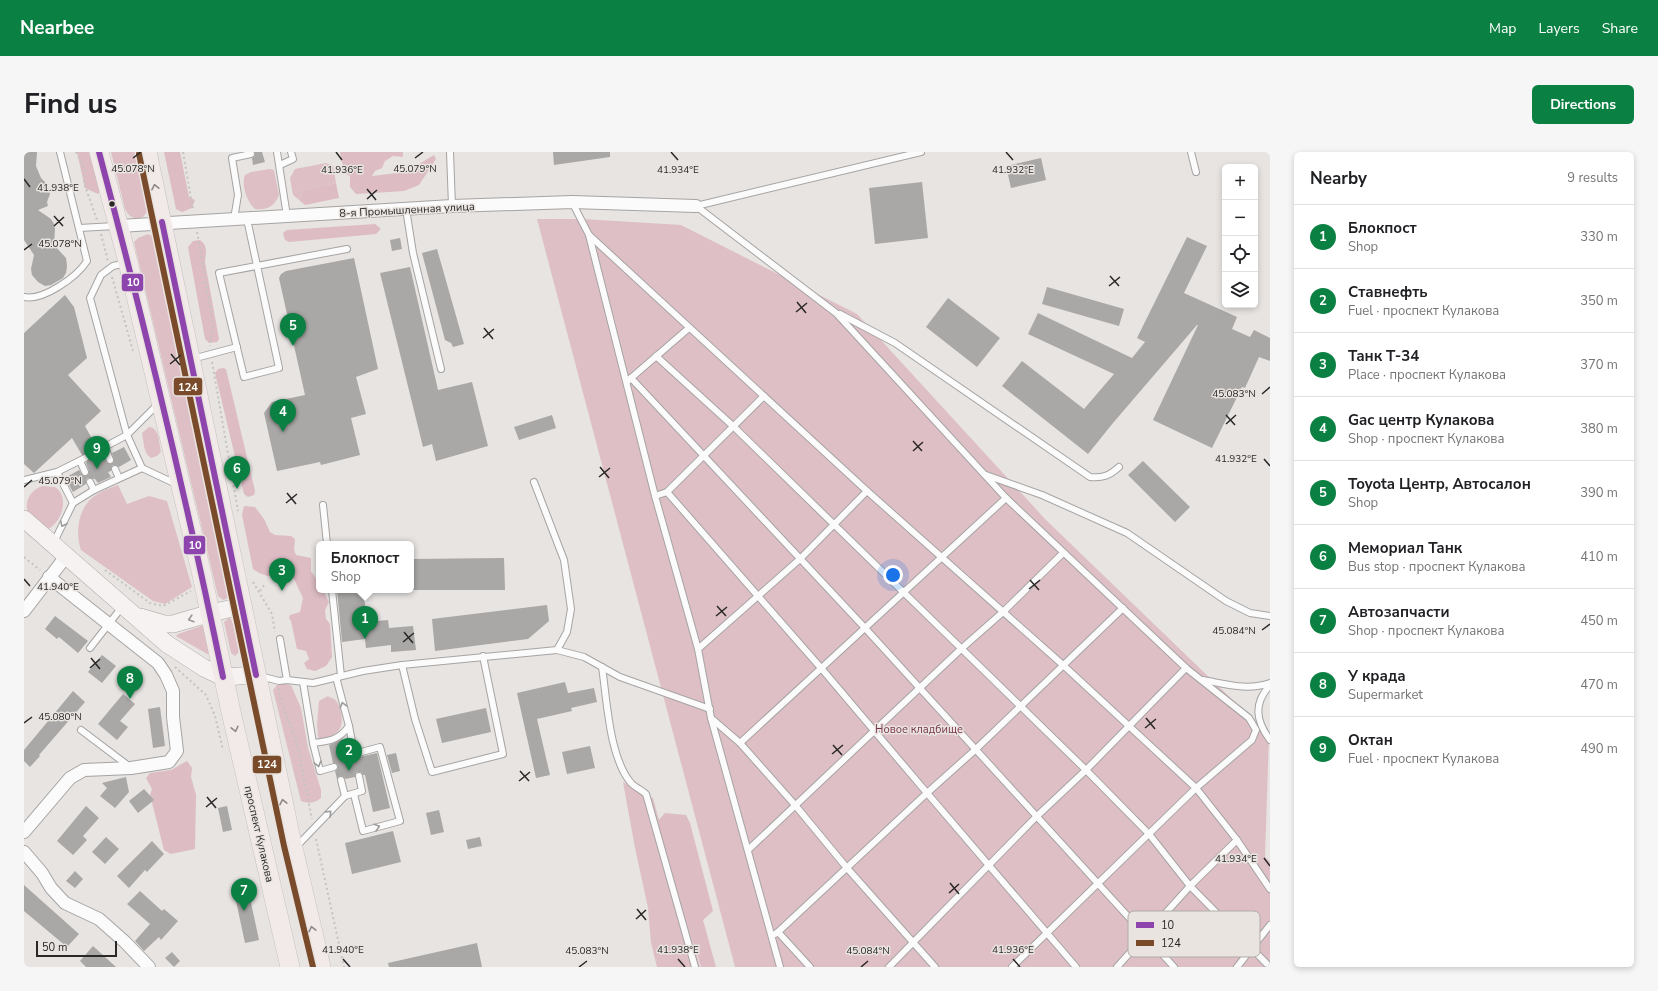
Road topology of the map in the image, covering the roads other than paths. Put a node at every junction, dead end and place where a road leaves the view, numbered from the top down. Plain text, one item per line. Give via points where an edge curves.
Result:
1 (60, 152) edge
2 (99, 152) edge
3 (147, 152) edge
4 (277, 152) edge
5 (291, 152) edge
6 (450, 152) edge
7 (921, 152) edge
8 (1191, 152) edge
9 (251, 154) dead end
10 (231, 155) edge
11 (280, 164) junction
12 (1196, 172) dead end
13 (572, 202) junction
14 (452, 206) junction
15 (696, 206) junction
16 (406, 209) junction
17 (287, 216) junction
18 (234, 219) junction
19 (247, 219) junction
20 (162, 222) junction
21 (119, 226) junction
22 (79, 228) junction
23 (589, 235) junction
24 (346, 249) dead end
25 (128, 262) junction
26 (256, 266) junction
27 (24, 297) edge
28 (836, 313) junction
29 (689, 328) junction
30 (237, 347) junction
31 (656, 356) junction
32 (190, 359) junction
33 (441, 369) dead end
34 (629, 380) junction
35 (764, 396) junction
36 (161, 400) junction
37 (734, 427) junction
38 (127, 435) junction
39 (104, 447) junction
40 (97, 451) dead end
41 (704, 455) junction
42 (110, 460) dead end
43 (1119, 467) dead end
44 (142, 468) junction
45 (115, 469) dead end
46 (57, 472) junction
47 (86, 472) dead end
48 (984, 475) junction
49 (119, 478) junction
50 (24, 480) edge
51 (90, 482) dead end
52 (534, 482) dead end
53 (182, 486) junction
54 (94, 490) junction
55 (867, 491) junction
56 (667, 492) junction
57 (655, 496) junction
58 (1006, 498) junction
59 (73, 503) junction
60 (323, 505) dead end
61 (24, 519) edge
62 (834, 525) junction
63 (327, 541) edge
64 (53, 544) junction
65 (1063, 553) junction
66 (67, 555) junction
67 (943, 558) junction
68 (800, 559) junction
69 (49, 577) junction
70 (332, 593) edge
71 (904, 593) junction
72 (757, 596) junction
73 (242, 606) junction
74 (1123, 608) junction
75 (129, 610) junction
76 (24, 611) edge
77 (1003, 612) junction
78 (211, 613) junction
79 (1270, 616) edge
80 (108, 624) junction
81 (865, 628) junction
82 (278, 638) road end
83 (90, 648) dead end
84 (698, 649) junction
85 (961, 649) junction
86 (557, 650) junction
87 (483, 656) junction
88 (402, 665) junction
89 (1062, 665) junction
90 (602, 667) junction
91 (204, 668) junction
92 (821, 668) junction
93 (1186, 668) junction
94 (256, 675) junction
95 (338, 676) junction
96 (223, 677) junction
97 (287, 680) junction
98 (1201, 680) junction
99 (302, 682) junction
100 (1270, 684) edge
101 (919, 689) junction
102 (228, 700) junction
103 (1020, 707) junction
104 (710, 709) junction
105 (1258, 712) junction
106 (711, 718) junction
107 (349, 726) junction
108 (1130, 726) junction
109 (80, 730) dead end
110 (1256, 730) junction
111 (874, 731) junction
112 (1270, 740) edge
113 (740, 743) junction
114 (313, 744) junction
115 (975, 750) junction
116 (334, 767) dead end
117 (131, 768) junction
118 (1086, 770) junction
119 (359, 776) dead end
120 (341, 780) dead end
121 (1196, 788) junction
122 (927, 793) junction
123 (354, 794) junction
124 (345, 796) junction
125 (795, 806) junction
126 (1036, 817) junction
127 (24, 832) edge
128 (1149, 834) junction
129 (1237, 840) junction
130 (293, 849) junction
131 (748, 850) junction
132 (24, 852) edge
133 (989, 865) junction
134 (847, 868) junction
135 (1099, 883) junction
136 (1190, 886) junction
137 (1270, 889) edge
138 (1168, 911) edge
139 (1214, 911) edge
140 (1128, 915) edge
141 (1270, 925) edge
142 (778, 932) junction
143 (1046, 934) junction
144 (772, 936) junction
145 (1260, 938) edge
146 (913, 942) junction
147 (1128, 955) edge
148 (1165, 957) edge
149 (1245, 957) edge
150 (1259, 957) edge
151 (149, 967) edge
152 (290, 967) edge
153 (321, 967) edge
154 (694, 967) edge
155 (780, 967) edge
156 (810, 967) edge
157 (889, 967) edge
158 (935, 967) edge
159 (1012, 967) edge
160 (1076, 967) edge
161 (1117, 967) edge
162 (1174, 967) edge
163 (1237, 967) edge
164 (1270, 967) edge

1 - 22 lane
2 - 21 main road, проспект Кулакова
20 -> 3 main road
4 - 11 lane
5 - 11 lane via 293,159
6 - 14 lane
7 - 15 lane
8 - 12 lane
9 - 10 lane
10 - 18 lane via 238,195
11 - 17 lane
13 - 14 street, 8-я Промышленная улица
13 - 15 street, 8-я Промышленная улица
13 - 23 lane
14 - 16 street, 8-я Промышленная улица
15 - 28 lane
16 - 17 street, 8-я Промышленная улица
16 - 33 lane via 413,254
17 - 19 street, 8-я Промышленная улица
18 - 19 street, 8-я Промышленная улица
18 - 20 street, 8-я Промышленная улица
19 - 26 lane
20 - 21 street, 8-я Промышленная улица
20 - 32 main road
21 - 22 lane
21 - 25 main road, проспект Кулакова
22 - 27 lane via 87,261 82,270 54,290 32,298
23 - 29 lane
23 - 34 lane
24 - 26 lane
25 - 36 main road, проспект Кулакова
25 - 38 lane via 113,266 101,275 90,298
26 - 30 lane via 219,273
26 - 30 lane via 279,368 244,378
28 - 43 lane via 895,343 1090,477 1100,478
28 - 48 lane
29 - 31 lane
29 - 35 lane
30 - 32 lane
31 - 34 lane
31 - 37 lane
32 - 73 main road
34 - 41 lane
34 - 57 lane
35 - 37 lane
35 - 55 lane
36 - 38 lane
36 - 53 main road, проспект Кулакова
37 - 41 lane
37 - 62 lane
38 - 39 lane
38 - 44 lane
39 - 40 lane
39 - 42 lane
41 - 56 lane
41 - 68 lane
44 - 49 lane
44 - 53 lane
45 - 49 lane
46 - 47 lane via 82,459
46 - 50 lane
46 - 59 lane
48 - 58 lane
48 - 79 lane via 1042,495 1127,533 1226,601 1250,613
49 - 54 lane
51 - 54 lane
52 - 86 lane via 564,560 572,609 567,632
53 - 78 main road, проспект Кулакова
54 - 59 lane
55 - 62 lane
55 - 67 lane
56 - 57 lane
56 - 72 lane
57 - 84 lane
58 - 65 lane
58 - 67 lane
59 -> 64 lane
60 - 63 lane
61 - 64 main road
62 - 68 lane
62 - 71 lane
64 - 66 main road
65 - 74 lane
65 - 77 lane
66 - 69 street
66 - 75 main road
67 - 71 lane
67 - 77 lane
68 - 72 lane
68 - 81 lane
69 - 76 street
69 - 80 street
70 - 95 lane
71 - 81 lane
71 - 85 lane
72 - 84 lane
72 - 92 lane
73 - 78 main road
73 - 94 main road
74 - 89 lane
74 - 93 lane
78 -> 75 main road via 173,624 164,624
75 - 80 lane
75 - 91 main road via 167,644
77 - 85 lane
77 - 89 lane
78 - 96 main road, проспект Кулакова
80 - 83 lane
80 - 117 street via 158,664 173,691 177,751 169,762
81 - 92 lane
81 - 101 lane
82 - 97 lane
84 - 104 lane
85 - 101 lane
85 - 103 lane
86 - 87 lane
86 - 90 lane via 584,657
87 - 88 lane
87 - 88 lane via 503,754 432,772 415,719
88 - 95 lane
89 - 103 lane
89 - 108 lane
90 - 104 lane via 620,677
90 - 154 lane via 614,746 628,779 646,794
91 - 96 main road
91 - 102 main road, проспект Кулакова via 220,685
92 - 111 lane
92 - 113 lane
93 - 98 lane
93 - 108 lane
94 - 96 main road
94 - 97 lane via 279,681
130 -> 94 main road
95 - 99 lane via 313,683
107 -> 95 lane
96 - 102 main road, проспект Кулакова
97 - 99 lane
98 - 100 lane via 1245,688
98 - 110 lane via 1249,718
99 - 114 lane
100 - 105 lane via 1264,692
101 - 111 lane
101 - 115 lane
102 -> 152 main road, проспект Кулакова
103 - 115 lane
103 - 118 lane
104 - 106 lane
105 - 110 lane
105 - 112 lane via 1259,723
106 - 113 lane
106 - 131 lane
107 - 114 lane via 342,736
123 -> 107 lane via 363,831 400,821 380,747 355,755
108 - 118 lane
108 - 121 lane
109 - 117 lane
110 - 121 lane via 1252,740
111 - 122 lane
111 - 125 lane
113 - 125 lane
114 -> 116 lane via 320,771
115 - 122 lane
115 - 126 lane
117 - 127 street via 84,770 70,778
118 - 126 lane
118 - 128 lane
119 - 123 lane via 362,791
120 - 124 lane
121 - 128 lane
121 - 129 lane
122 - 133 lane
122 - 134 lane
123 - 124 lane
130 -> 124 lane
125 - 131 lane
125 - 134 lane
126 - 133 lane
126 - 135 lane
128 - 135 lane
128 - 136 lane
129 - 136 lane
129 - 137 lane
153 -> 130 main road
131 - 144 lane
132 - 151 street via 65,903 99,919
133 - 143 lane
133 - 146 lane
134 - 142 lane
134 - 146 lane
135 - 140 lane
135 - 143 lane
136 - 138 lane
136 - 139 lane
141 - 145 lane
142 - 144 lane
142 - 156 lane
143 - 159 lane
143 - 160 lane
144 - 155 lane
146 - 157 lane
146 - 158 lane
147 - 161 lane
148 - 162 lane
149 - 163 lane
150 - 164 lane

